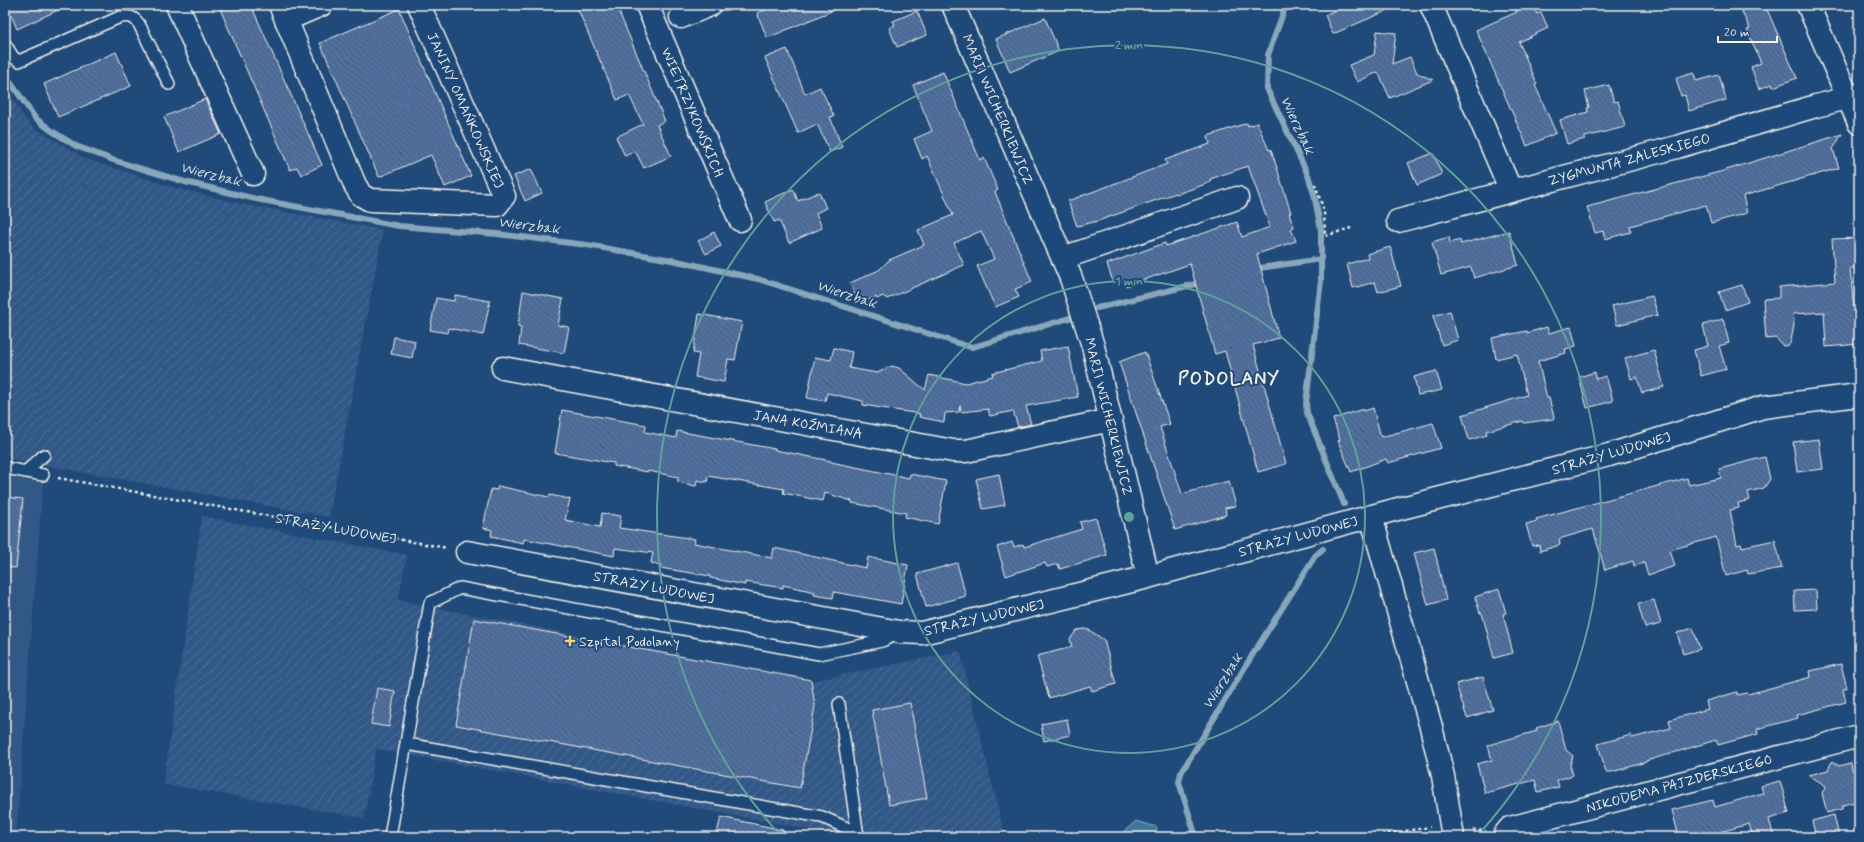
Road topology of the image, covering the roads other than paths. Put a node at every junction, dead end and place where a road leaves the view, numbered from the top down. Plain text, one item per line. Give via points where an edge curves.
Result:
1 (177, 5) edge
2 (321, 5) edge
3 (419, 5) edge
4 (647, 5) edge
5 (710, 5) edge
6 (953, 5) edge
7 (1431, 5) edge
8 (1808, 5) edge
9 (283, 12) edge
10 (681, 17) dead end
11 (5, 44) edge
12 (169, 84) dead end
13 (1854, 97) edge
14 (1859, 123) edge
15 (253, 174) dead end
16 (1511, 191) junction
17 (1237, 198) dead end
18 (740, 220) dead end
19 (1398, 221) dead end
20 (1063, 258) junction
21 (504, 368) dead end
22 (1859, 395) edge
23 (1111, 420) junction
24 (44, 455) dead end
25 (5, 468) edge
26 (25, 472) junction
27 (43, 475) road end
28 (1371, 516) junction
29 (467, 552) road end
30 (1148, 577) junction
31 (899, 632) junction
32 (838, 704) dead end
33 (1859, 736) edge
34 (406, 744) junction
35 (1452, 832) edge
36 (858, 835) edge
37 (1506, 836) edge
38 (390, 837) edge

1 - 15 street
2 - 9 street
3 - 9 street, JANINY OMAŃKOWSKIEJ via 504,196 497,206 370,200 361,195
4 - 18 street, WIETRZYKOWSKICH
5 - 10 street
6 - 20 street, MARII WICHERKIEWICZ
7 - 16 street
8 - 13 street
11 - 12 lane via 13,57 19,61 120,17 134,17
13 - 14 street
13 - 16 street, ZYGMUNTA ZALESKIEGO
16 - 19 street, ZYGMUNTA ZALESKIEGO
17 - 20 street
20 - 23 street, MARII WICHERKIEWICZ via 1093,346
21 - 23 street, JANA KOŹMIANA via 953,451 966,451
22 - 28 street, STRAŻY LUDOWEJ via 1763,407 1609,455
23 - 30 street, MARII WICHERKIEWICZ
24 - 26 lane
25 - 26 lane
26 - 27 lane
28 - 30 street, STRAŻY LUDOWEJ
28 - 35 street via 1431,727 1443,776
29 - 31 street, STRAŻY LUDOWEJ
30 - 31 street, STRAŻY LUDOWEJ via 922,633
31 - 34 lane via 882,641 819,654 460,588 430,603
32 - 36 lane
33 - 37 street, NIKODEMA PAJZDERSKIEGO via 1510,828
34 - 36 lane via 822,817
34 - 38 lane

